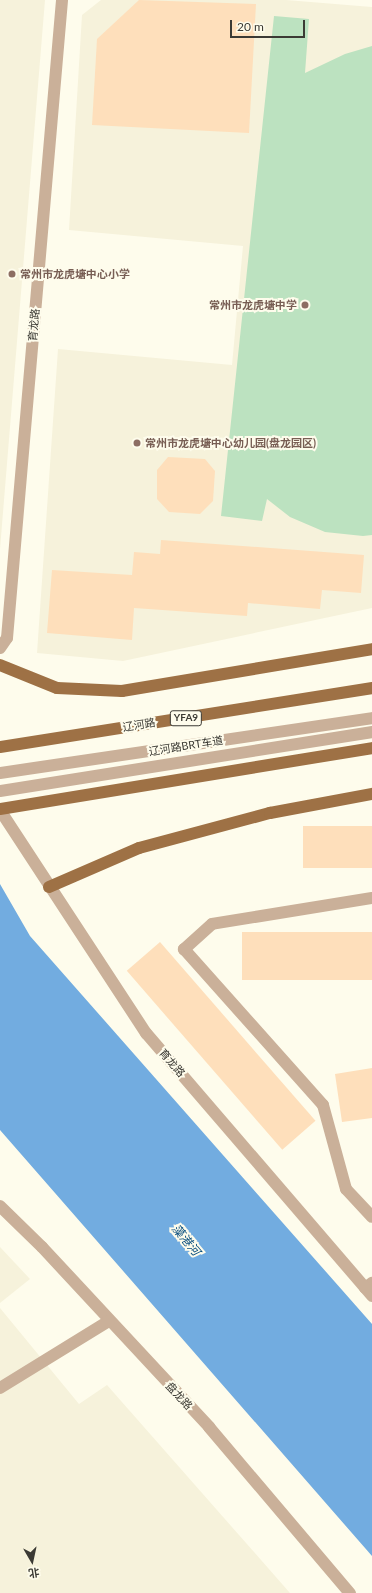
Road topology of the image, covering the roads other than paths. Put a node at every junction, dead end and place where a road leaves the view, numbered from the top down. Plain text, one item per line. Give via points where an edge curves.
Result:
1 (62, 0) edge
2 (0, 648) edge
3 (372, 649) edge
4 (0, 665) edge
5 (372, 688) edge
6 (372, 718) edge
7 (372, 732) edge
8 (0, 747) edge
9 (372, 748) edge
10 (0, 773) edge
11 (5, 790) edge
12 (372, 794) edge
13 (0, 809) edge
14 (49, 887) junction
15 (372, 898) edge
16 (0, 1206) edge
17 (372, 1216) edge
18 (370, 1289) edge
19 (109, 1321) junction
20 (0, 1388) edge
21 (350, 1593) edge

1 - 2 street, 育龙路 via 7,638
3 - 4 main road via 122,691 57,688
5 - 8 main road, 辽河路 / YFA9
6 - 10 street, 辽河路BRT车道
7 - 11 street, 辽河路BRT车道
9 - 13 main road
12 - 14 main road via 270,813 140,848
13 - 14 street, 育龙路
14 - 18 street, 育龙路 via 146,1033
15 - 17 street via 212,924 184,949 323,1105 346,1189
16 - 19 street, 盘龙路 via 42,1247
19 - 20 street
19 - 21 street, 盘龙路 via 209,1427

